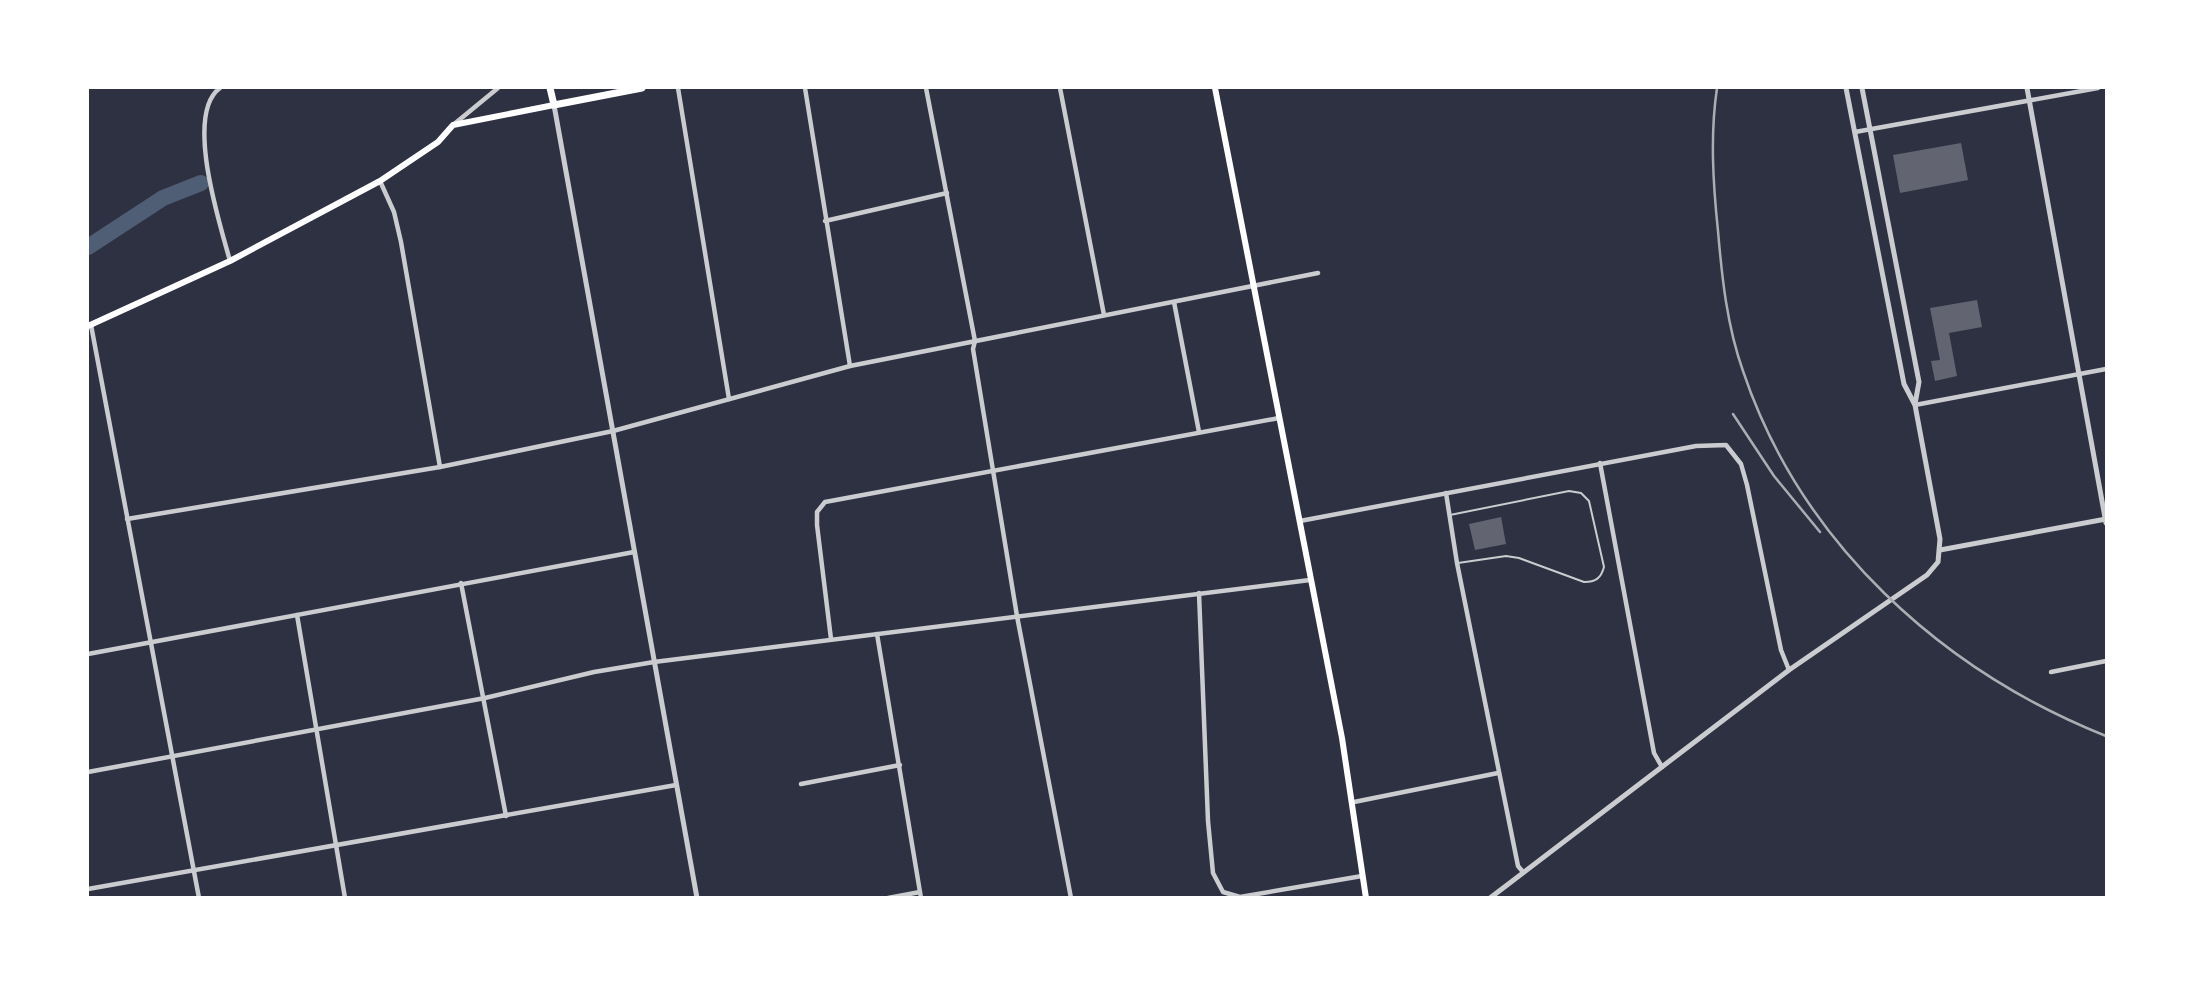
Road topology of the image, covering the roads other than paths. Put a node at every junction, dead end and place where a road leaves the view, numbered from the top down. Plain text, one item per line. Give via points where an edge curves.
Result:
1 (220, 88) edge
2 (498, 88) edge
3 (550, 88) edge
4 (642, 88) edge
5 (678, 88) edge
6 (804, 88) edge
7 (926, 88) edge
8 (1060, 88) edge
9 (1215, 88) edge
10 (1846, 88) edge
11 (1862, 88) edge
12 (2027, 88) edge
13 (2098, 88) edge
14 (2029, 101) junction
15 (554, 105) junction
16 (453, 125) junction
17 (1870, 130) junction
18 (1855, 132) junction
19 (380, 181) junction
20 (947, 194) junction
21 (825, 222) junction
22 (230, 261) junction
23 (1318, 274) dead end
24 (1255, 286) junction
25 (1174, 302) junction
26 (1104, 315) junction
27 (89, 325) edge
28 (975, 341) junction
29 (850, 366) junction
30 (2106, 369) edge
31 (2079, 374) junction
32 (729, 399) junction
33 (1915, 405) junction
34 (1279, 418) junction
35 (612, 431) junction
36 (1199, 432) junction
37 (1600, 463) junction
38 (440, 467) junction
39 (994, 471) junction
40 (2104, 490) edge
41 (1446, 493) junction
42 (1449, 515) junction
43 (127, 519) junction
44 (1300, 521) junction
45 (2106, 521) edge
46 (1940, 550) junction
47 (634, 552) junction
48 (1457, 563) junction
49 (1310, 580) junction
50 (461, 583) junction
51 (1199, 593) junction
52 (297, 615) junction
53 (1017, 616) junction
54 (877, 634) junction
55 (831, 639) junction
56 (149, 642) junction
57 (88, 654) edge
58 (654, 662) junction
59 (2106, 662) edge
60 (1790, 670) junction
61 (2051, 673) dead end
62 (485, 698) junction
63 (316, 729) junction
64 (173, 757) junction
65 (900, 765) junction
66 (1662, 767) junction
67 (88, 772) edge
68 (1498, 773) junction
69 (801, 784) dead end
70 (676, 785) junction
71 (1354, 802) junction
72 (506, 816) junction
73 (336, 847) junction
74 (194, 872) junction
75 (1523, 872) junction
76 (1364, 875) junction
77 (88, 889) edge
78 (920, 895) edge
79 (199, 898) edge
80 (345, 898) edge
81 (697, 898) edge
82 (888, 898) edge
83 (1071, 898) edge
84 (1366, 898) edge
85 (1490, 898) edge

1 - 22 street via 209,100 204,144
2 - 16 street
3 - 15 main road
4 - 15 main road
5 - 32 street
6 - 21 street
7 - 20 street
8 - 26 street
9 - 24 main road
10 - 18 street
11 - 17 street
12 - 14 street
13 - 14 street
14 - 17 street
14 - 31 street
15 - 16 main road
15 - 35 street
16 - 19 main road via 438,142
17 - 18 street
17 - 33 street via 1919,382
18 - 33 street via 1904,384
19 - 22 main road
19 - 38 street via 401,243
20 - 21 street
20 - 28 street
21 - 29 street
22 - 27 main road
23 - 24 street
24 - 25 street
24 - 34 main road
25 - 26 street
25 - 36 street
26 - 28 street
27 - 43 street
28 - 29 street
28 - 39 street
29 - 32 street
30 - 31 street
31 - 33 street
31 - 40 street
32 - 35 street
33 - 46 street
34 - 36 street
34 - 44 main road
35 - 38 street
35 - 47 street
36 - 39 street
37 - 41 street
37 - 60 street via 1727,445 1739,461 1747,485 1781,650
37 - 66 street via 1654,753
38 - 43 street
39 - 53 street
39 - 55 street via 821,506 817,525
40 - 45 street
41 - 42 street
41 - 44 street
42 - 48 street
42 - 48 lane via 1569,491 1581,493 1589,501 1604,567 1593,582 1584,582 1506,556
43 - 56 street
44 - 49 main road
45 - 46 street
46 - 60 street via 1938,562 1927,575
47 - 50 street
47 - 58 street
48 - 68 street
49 - 51 street
49 - 71 main road
50 - 52 street
50 - 62 street
51 - 53 street
51 - 76 street via 1211,856 1223,892 1240,897
52 - 56 street
52 - 63 street
53 - 54 street
53 - 83 street
54 - 55 street
54 - 65 street
55 - 58 street
56 - 57 street
56 - 64 street
58 - 62 street
58 - 70 street
59 - 61 street
60 - 66 street
62 - 63 street
62 - 72 street
63 - 64 street
63 - 73 street
64 - 67 street
64 - 74 street
65 - 69 street
65 - 78 street
66 - 75 street
68 - 71 street
68 - 75 street
70 - 72 street
70 - 81 street
71 - 76 main road
72 - 73 street
73 - 74 street
73 - 80 street
74 - 77 street
74 - 79 street
75 - 85 street
76 - 84 main road
78 - 82 street

